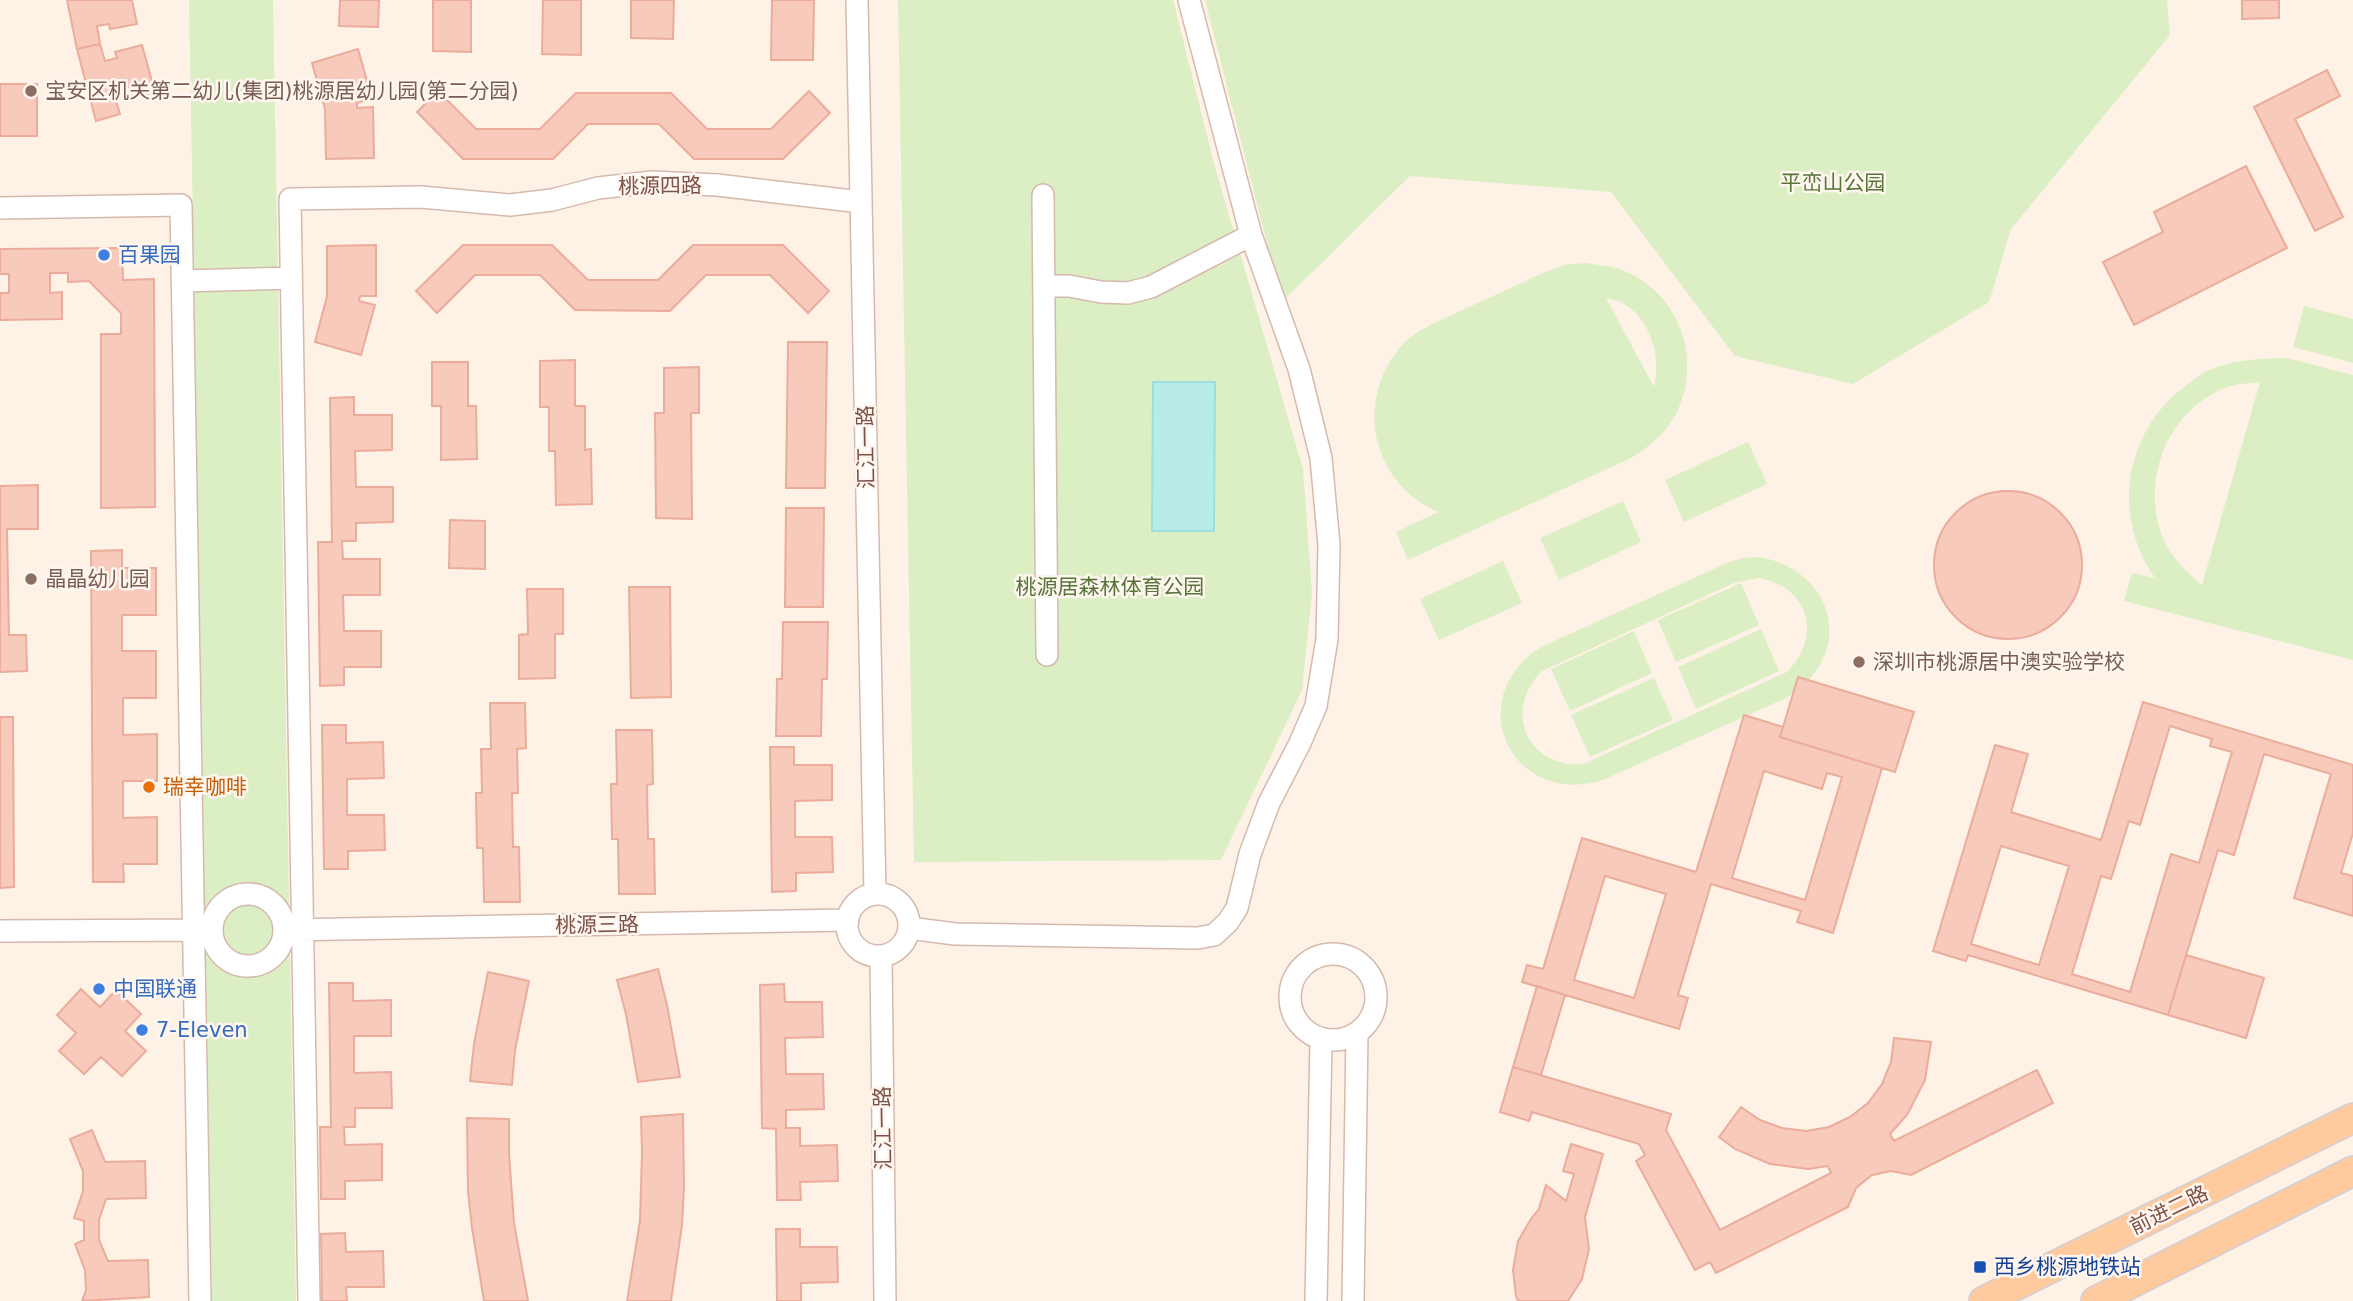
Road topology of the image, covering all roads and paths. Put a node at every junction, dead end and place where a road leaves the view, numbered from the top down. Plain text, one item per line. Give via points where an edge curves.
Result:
1 (857, 0) edge
2 (1189, 0) edge
3 (1043, 195) dead end
4 (861, 202) junction
5 (0, 208) edge
6 (1251, 235) junction
7 (291, 278) junction
8 (183, 281) junction
9 (1045, 286) junction
10 (1047, 654) dead end
11 (875, 894) junction
12 (848, 920) junction
13 (909, 928) junction
14 (203, 930) junction
15 (294, 930) junction
16 (0, 931) edge
17 (881, 956) junction
18 (1357, 1033) junction
19 (1321, 1039) junction
20 (2353, 1118) edge
21 (2353, 1171) edge
22 (200, 1301) edge
23 (309, 1301) edge
24 (885, 1301) edge
25 (1317, 1301) edge
26 (1353, 1301) edge
27 (1984, 1301) edge
28 (2096, 1301) edge

1 - 4 street, 汇江一路
2 - 6 street
3 - 9 street
4 - 7 street, 桃源四路 via 652,182 510,205 421,197 290,199
4 - 11 street, 汇江一路
5 - 8 street via 181,205
6 - 9 street via 1151,287 1128,293
6 - 13 street via 1299,369 1321,458 1329,545 1327,639 1316,706 1269,803 1237,908 1214,935 1198,938 955,934
7 - 8 street
7 - 15 street
8 - 14 street
9 - 10 street
11 - 12 street via 857,902
11 - 13 street via 900,903
12 - 15 street, 桃源三路
12 - 17 street via 856,946
13 - 17 street via 897,950
14 - 15 street via 223,956 244,966 267,961
14 - 15 street via 224,902 246,893 270,899
14 - 16 street
14 - 22 street
15 - 23 street
17 - 24 street, 汇江一路
18 - 19 street
18 - 19 street via 1373,1014 1373,978 1346,955 1321,955 1301,968 1291,990 1294,1015
18 - 26 street
19 - 25 street
20 - 27 main road, 前进二路
21 - 28 main road

